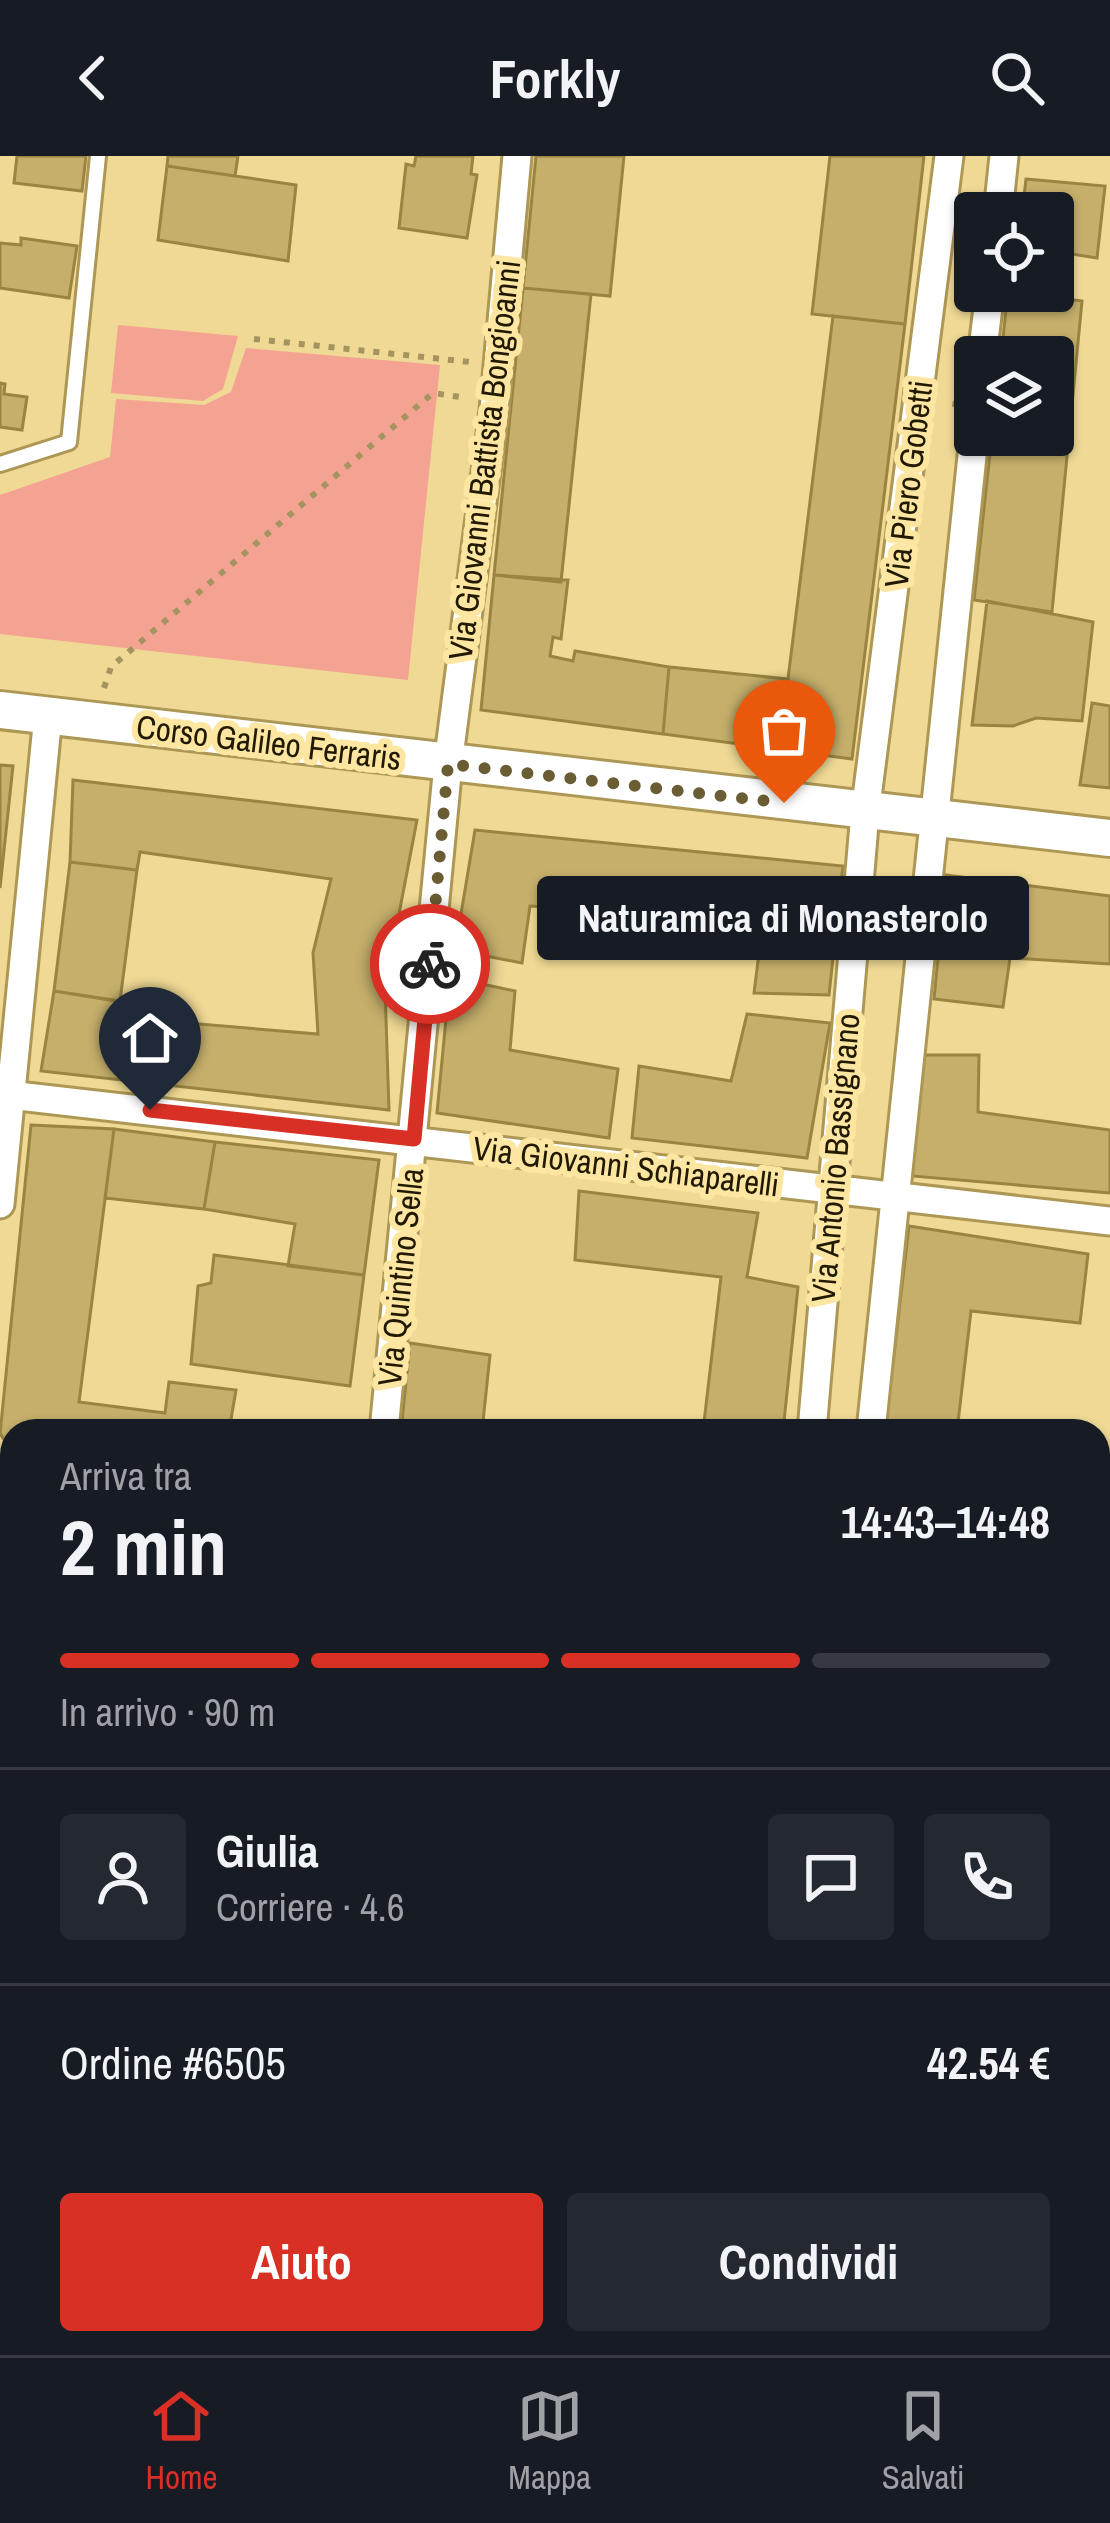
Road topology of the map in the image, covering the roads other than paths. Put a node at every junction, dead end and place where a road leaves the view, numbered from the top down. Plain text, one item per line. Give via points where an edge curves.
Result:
1 (98, 156) edge
2 (517, 156) edge
3 (949, 156) edge
4 (1004, 156) edge
5 (1000, 192) edge
6 (972, 456) edge
7 (0, 464) edge
8 (0, 710) edge
9 (48, 715) junction
10 (448, 764) junction
11 (866, 813) junction
12 (933, 819) junction
13 (1110, 838) edge
14 (6, 1094) edge
15 (414, 1139) junction
16 (832, 1192) junction
17 (898, 1199) junction
18 (0, 1204) edge
19 (1110, 1221) edge
20 (385, 1419) edge
21 (813, 1419) edge
22 (872, 1419) edge

1 - 7 lane via 70,442
2 - 10 street, Via Giovanni Battista Bongioanni
3 - 11 street, Via Piero Gobetti
4 - 5 street
6 - 12 street, Via Piero Gobetti
8 - 9 street, Corso Galileo Ferraris
9 - 10 street, Corso Galileo Ferraris
9 - 14 street
10 - 11 street, Corso Galileo Ferraris
10 - 15 street, Via Quintino Sella
11 - 12 street, Corso Galileo Ferraris
11 - 16 street, Via Antonio Bassignano
12 - 13 street, Corso Galileo Ferraris
12 - 17 street, Via Antonio Bassignano
14 - 15 street, Via Giovanni Schiaparelli
14 - 18 street
15 - 16 street, Via Giovanni Schiaparelli
15 - 20 street, Via Quintino Sella
16 - 17 street, Via Giovanni Schiaparelli
16 - 21 street, Via Antonio Bassignano
17 - 19 street, Via Giovanni Schiaparelli
17 - 22 street, Via Antonio Bassignano

